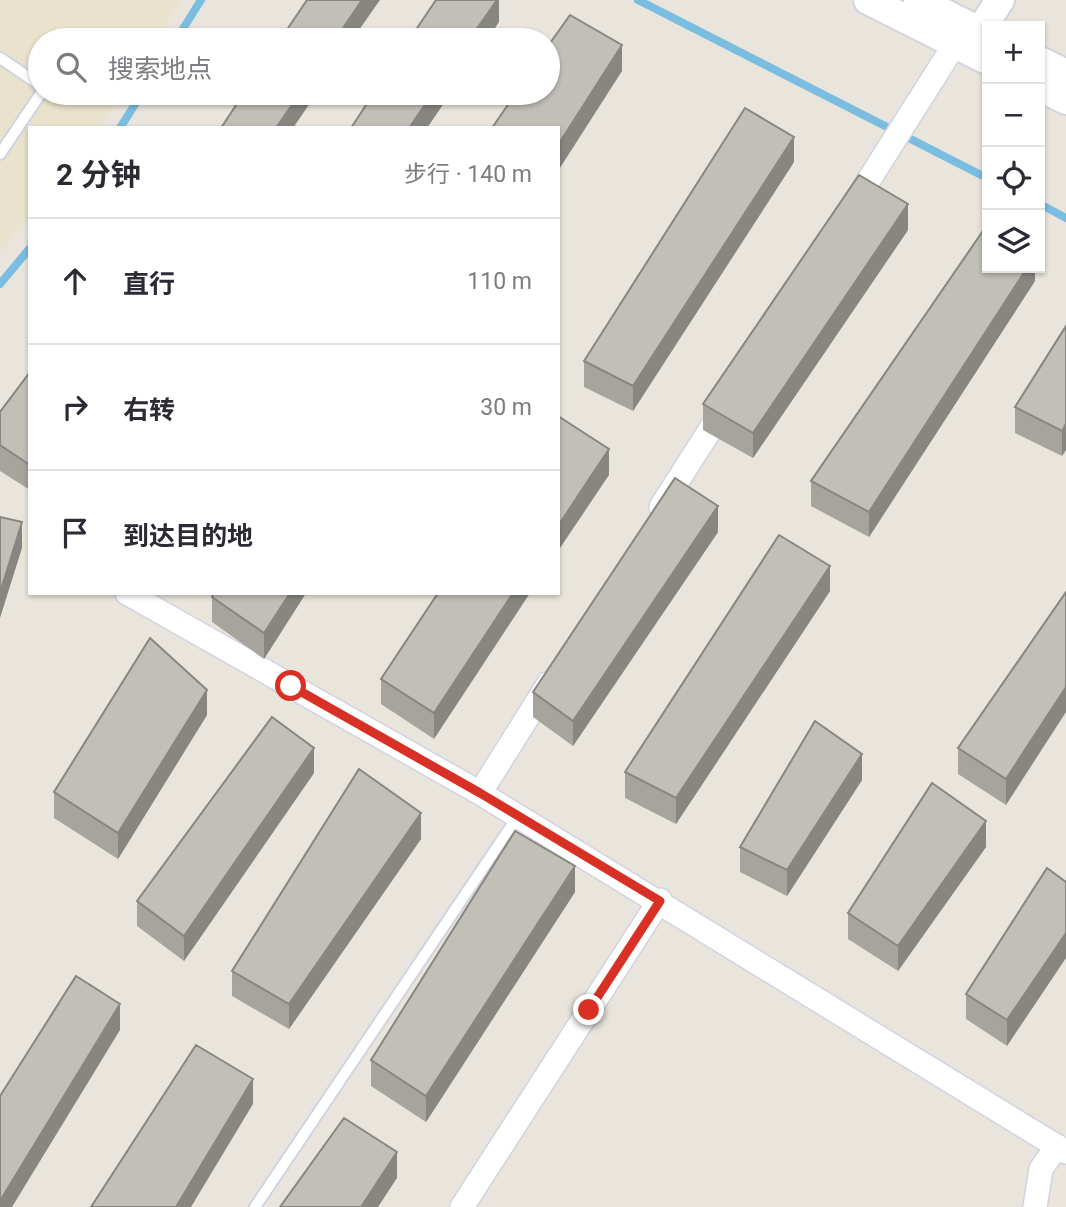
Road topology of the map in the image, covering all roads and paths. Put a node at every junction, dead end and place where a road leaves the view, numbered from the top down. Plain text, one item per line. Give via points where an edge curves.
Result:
1 (868, 0) edge
2 (918, 0) edge
3 (1000, 0) edge
4 (969, 26) edge
5 (982, 51) edge
6 (0, 58) edge
7 (1045, 64) edge
8 (1066, 74) edge
9 (28, 77) edge
10 (1045, 90) edge
11 (1066, 100) edge
12 (33, 105) edge
13 (0, 155) edge
14 (837, 230) edge
15 (733, 394) edge
16 (651, 523) edge
17 (131, 595) edge
18 (562, 664) edge
19 (480, 793) junction
20 (518, 816) junction
21 (660, 901) junction
22 (1062, 1149) edge
23 (255, 1207) edge
24 (462, 1207) edge
25 (1035, 1207) edge

1 - 4 street
2 - 4 street
3 - 4 street
4 - 5 street
4 - 14 street
6 - 9 lane
7 - 8 street
10 - 11 street
12 - 13 lane
15 - 16 street
17 - 19 street
18 - 19 street
19 - 20 street
20 - 21 street
20 - 23 lane
21 - 22 street
21 - 24 street
22 - 25 street via 1041,1169

